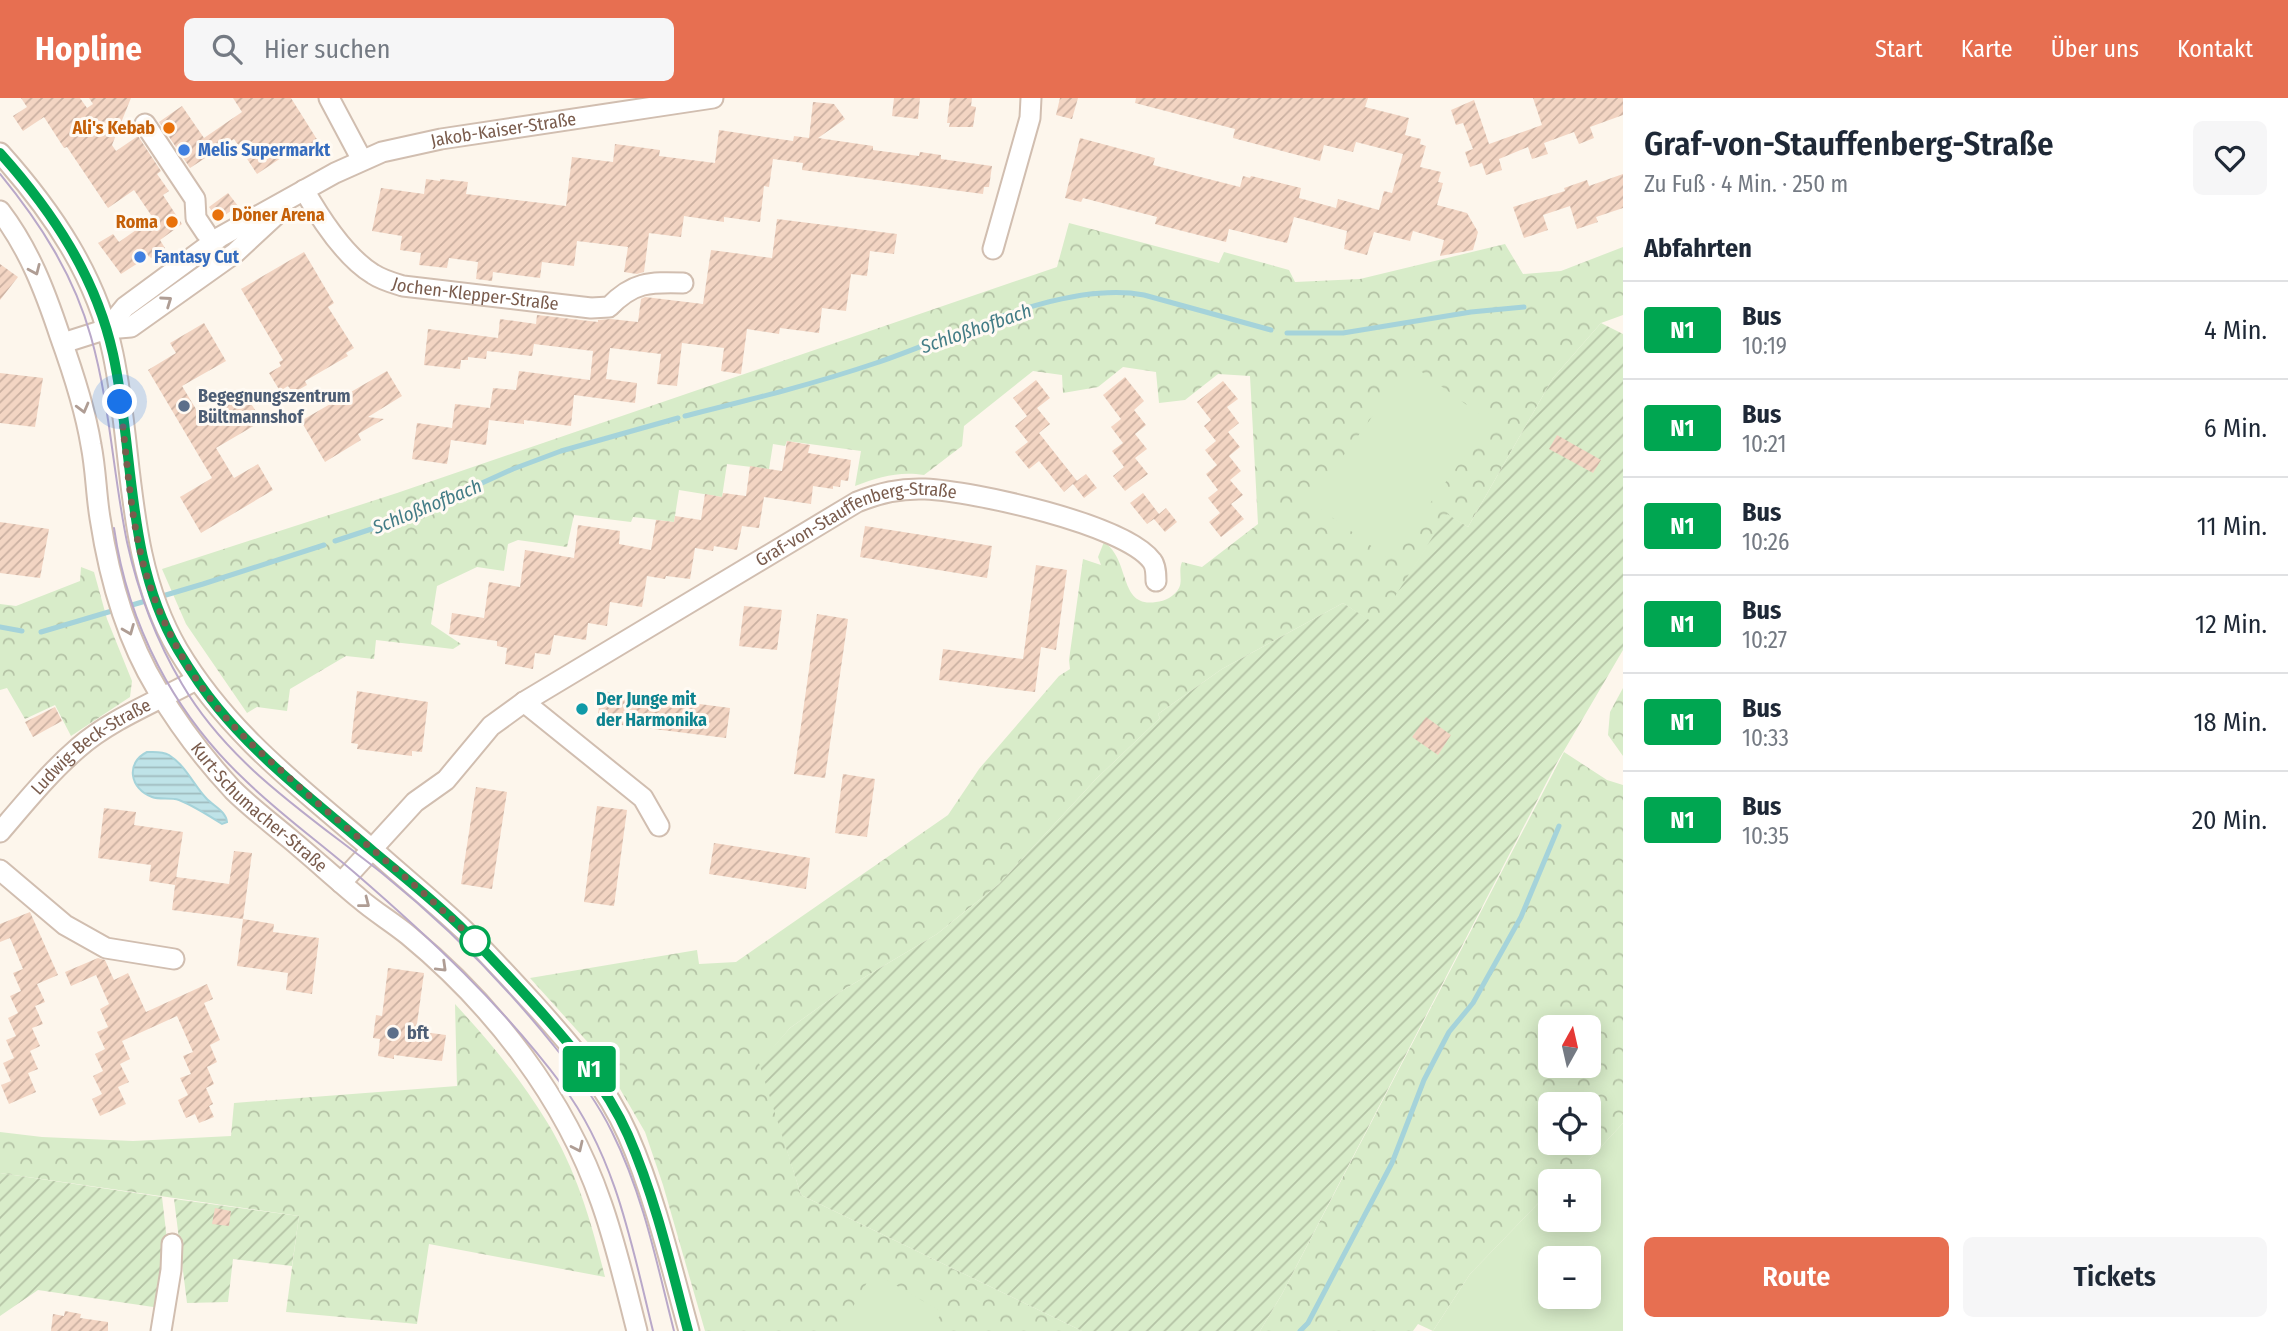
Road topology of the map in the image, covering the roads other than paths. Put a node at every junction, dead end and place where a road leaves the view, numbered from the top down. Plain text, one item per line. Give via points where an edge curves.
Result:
1 (329, 98) edge
2 (713, 98) edge
3 (1031, 98) edge
4 (676, 101) edge
5 (145, 124) dead end
6 (0, 153) edge
7 (362, 160) junction
8 (304, 190) junction
9 (0, 211) edge
10 (206, 233) dead end
11 (993, 249) dead end
12 (683, 283) dead end
13 (107, 329) junction
14 (63, 343) junction
15 (1156, 581) dead end
16 (193, 674) junction
17 (158, 691) junction
18 (524, 702) junction
19 (659, 825) dead end
20 (0, 832) edge
21 (372, 849) junction
22 (0, 870) edge
23 (341, 883) junction
24 (174, 959) dead end
25 (173, 1244) dead end
26 (161, 1331) edge
27 (637, 1331) edge
28 (688, 1331) edge

1 - 7 street
2 - 4 street, Jakob-Kaiser-Straße
3 - 11 street via 1030,118
4 - 7 street, Jakob-Kaiser-Straße via 441,139
5 - 10 street via 195,199 196,218
6 - 13 street via 71,246
7 - 8 street, Jakob-Kaiser-Straße
8 - 12 street, Jochen-Klepper-Straße via 359,264 403,286 591,308 609,307 633,286
8 - 13 street, Jakob-Kaiser-Straße via 213,243 125,307
9 -> 14 street, Kurt-Schumacher-Straße via 36,270
13 - 14 street
13 - 16 street via 143,565 162,619
14 -> 17 street, Kurt-Schumacher-Straße via 86,419 112,574 124,617
15 - 18 street, Graf-von-Stauffenberg-Straße via 1154,563 1138,547 1100,530 1014,502 925,489 886,491 857,502
16 - 17 street, Ludwig-Beck-Straße
16 - 21 street via 216,707 253,745
17 - 20 street, Ludwig-Beck-Straße via 79,746
17 - 23 street, Kurt-Schumacher-Straße via 235,791
18 - 19 street via 643,798
18 - 21 street, Graf-von-Stauffenberg-Straße via 491,726 446,780 415,802
21 - 23 street, Graf-von-Stauffenberg-Straße
21 - 28 street via 463,929 578,1054 598,1082 627,1133 647,1188
22 - 24 street via 65,925 106,948
23 -> 27 street, Kurt-Schumacher-Straße via 407,935 474,998 556,1103 601,1200
25 - 26 street

